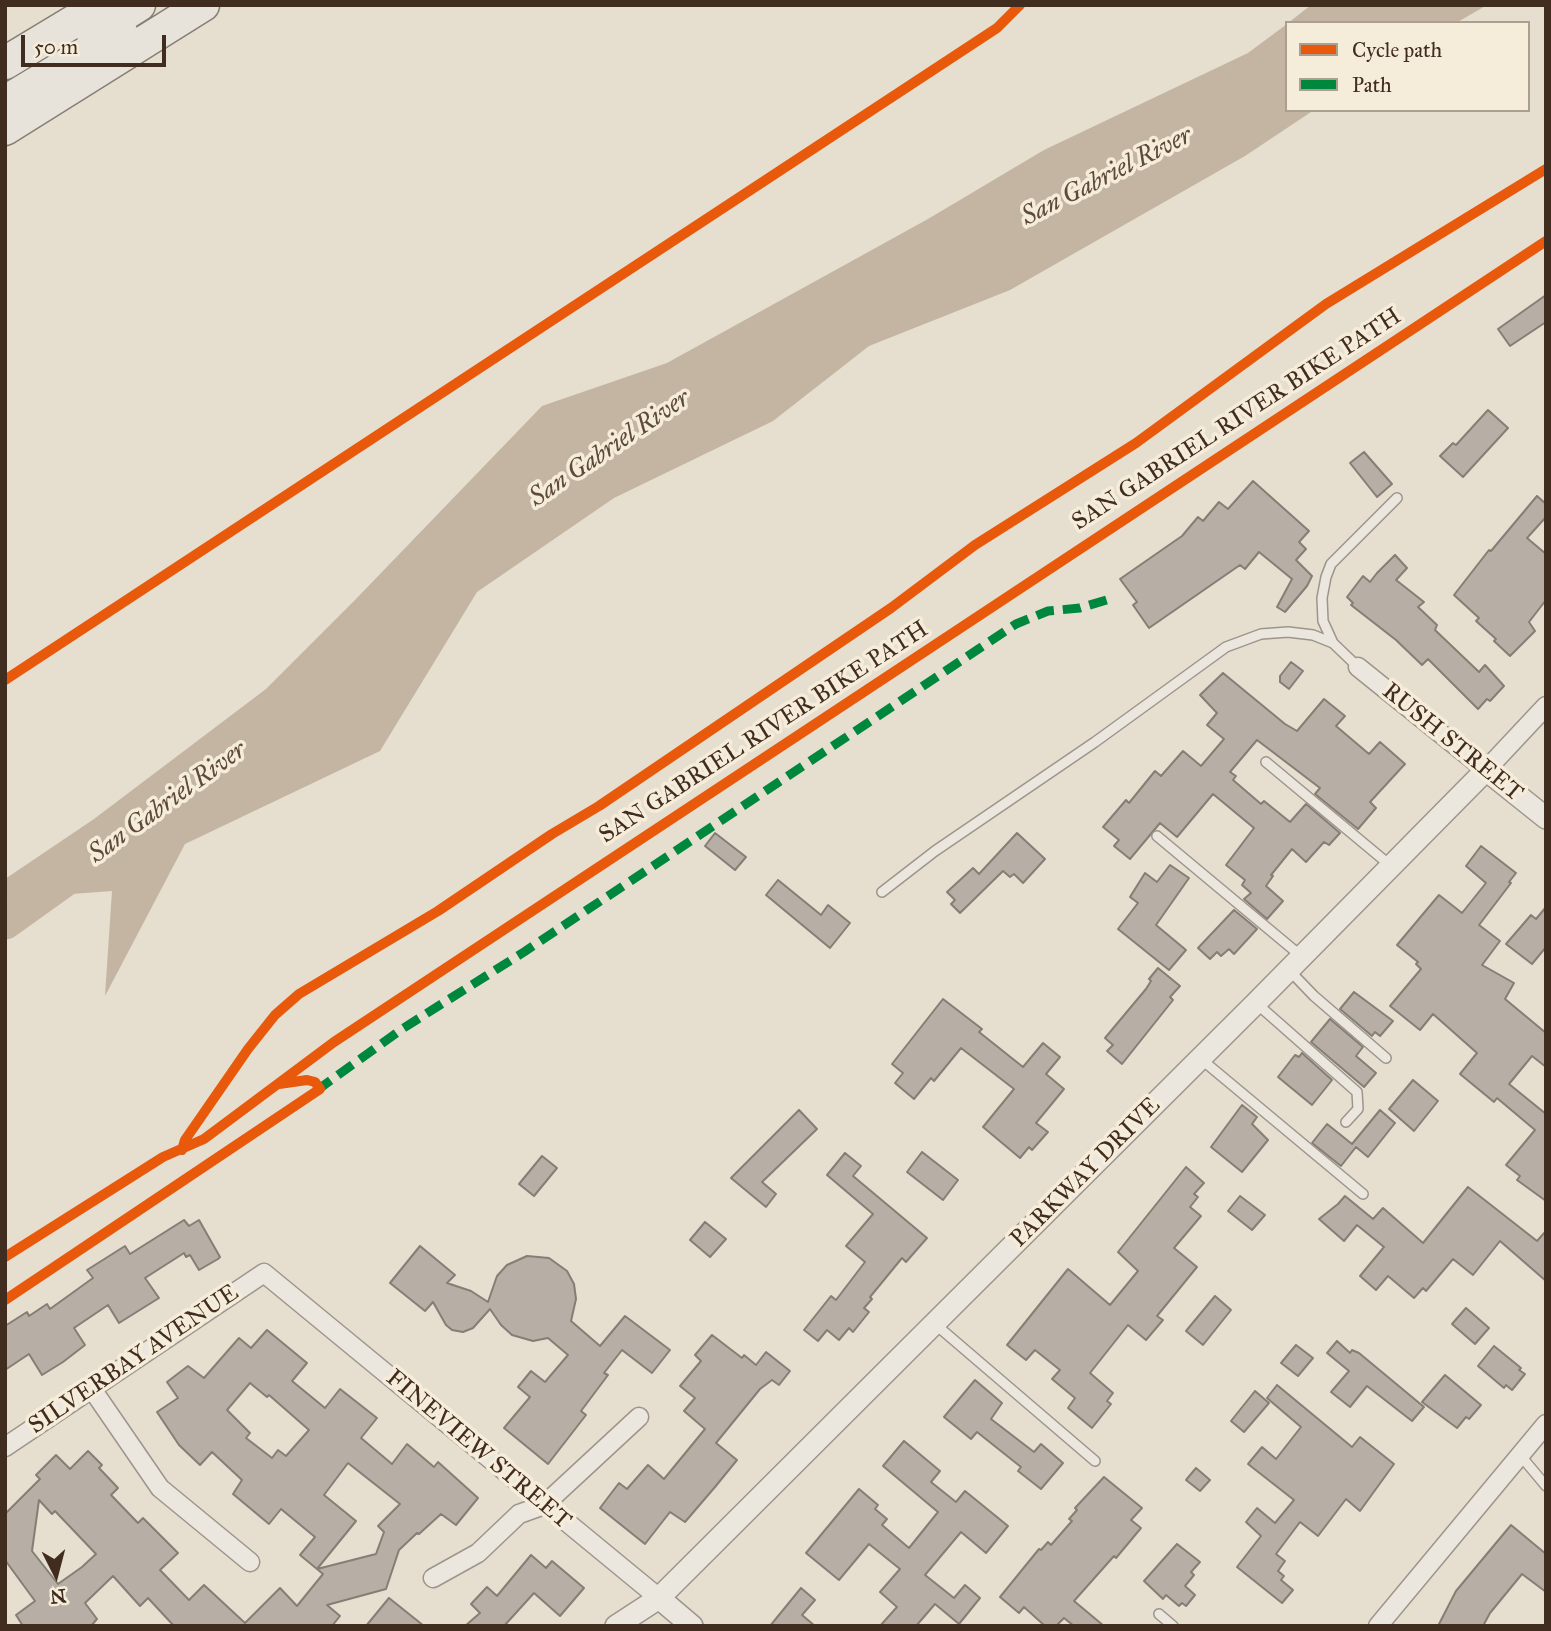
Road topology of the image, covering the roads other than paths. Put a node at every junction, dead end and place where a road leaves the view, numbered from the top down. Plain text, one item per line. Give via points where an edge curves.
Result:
1 (101, 5) edge
2 (139, 5) edge
3 (163, 5) edge
4 (203, 5) edge
5 (5, 63) edge
6 (5, 87) edge
7 (5, 102) edge
8 (5, 129) edge
9 (1397, 498) dead end
10 (1333, 643) junction
11 (1358, 667) joint
12 (1546, 706) edge
13 (1266, 762) dead end
14 (1486, 770) junction
15 (1546, 818) edge
16 (1157, 836) dead end
17 (1391, 866) junction
18 (882, 892) dead end
19 (1296, 963) junction
20 (1256, 1003) junction
21 (1386, 1058) dead end
22 (1200, 1059) junction
23 (1346, 1122) dead end
24 (1363, 1194) dead end
25 (264, 1273) joint
26 (935, 1324) junction
27 (92, 1389) junction
28 (639, 1417) dead end
29 (1546, 1424) edge
30 (5, 1447) edge
31 (1520, 1455) junction
32 (1095, 1461) dead end
33 (1546, 1486) edge
34 (544, 1504) junction
35 (250, 1562) dead end
36 (433, 1578) dead end
37 (659, 1598) junction
38 (1159, 1614) dead end
39 (616, 1626) edge
40 (692, 1626) edge
41 (1173, 1626) edge
42 (1378, 1626) edge

1 - 5 highway
2 - 6 highway
3 - 7 highway
4 - 8 highway
9 - 10 lane via 1331,564 1322,597 1323,621
10 - 11 lane
10 - 18 lane via 1288,632 1261,634 1226,647
11 - 14 street, RUSH STREET
12 - 14 street, PARKWAY DRIVE
13 - 17 lane
14 - 15 street, RUSH STREET
14 - 17 street, PARKWAY DRIVE
16 - 19 lane
17 - 19 street, PARKWAY DRIVE
19 - 20 street, PARKWAY DRIVE
19 - 21 lane via 1314,996
20 - 22 street, PARKWAY DRIVE
20 - 23 lane via 1357,1092 1358,1109
22 - 24 lane
22 - 26 street, PARKWAY DRIVE
25 - 27 street, SILVERBAY AVENUE
25 - 34 street, FINEVIEW STREET
26 - 32 lane
26 - 37 street, PARKWAY DRIVE
27 - 30 street, SILVERBAY AVENUE
27 - 35 street via 160,1489
28 - 34 street
29 - 31 street
31 - 33 lane
31 - 42 street
34 - 36 street via 519,1514 478,1553
34 - 37 street, FINEVIEW STREET
37 - 39 street, PARKWAY DRIVE
37 - 40 street, FINEVIEW STREET
38 - 41 lane

